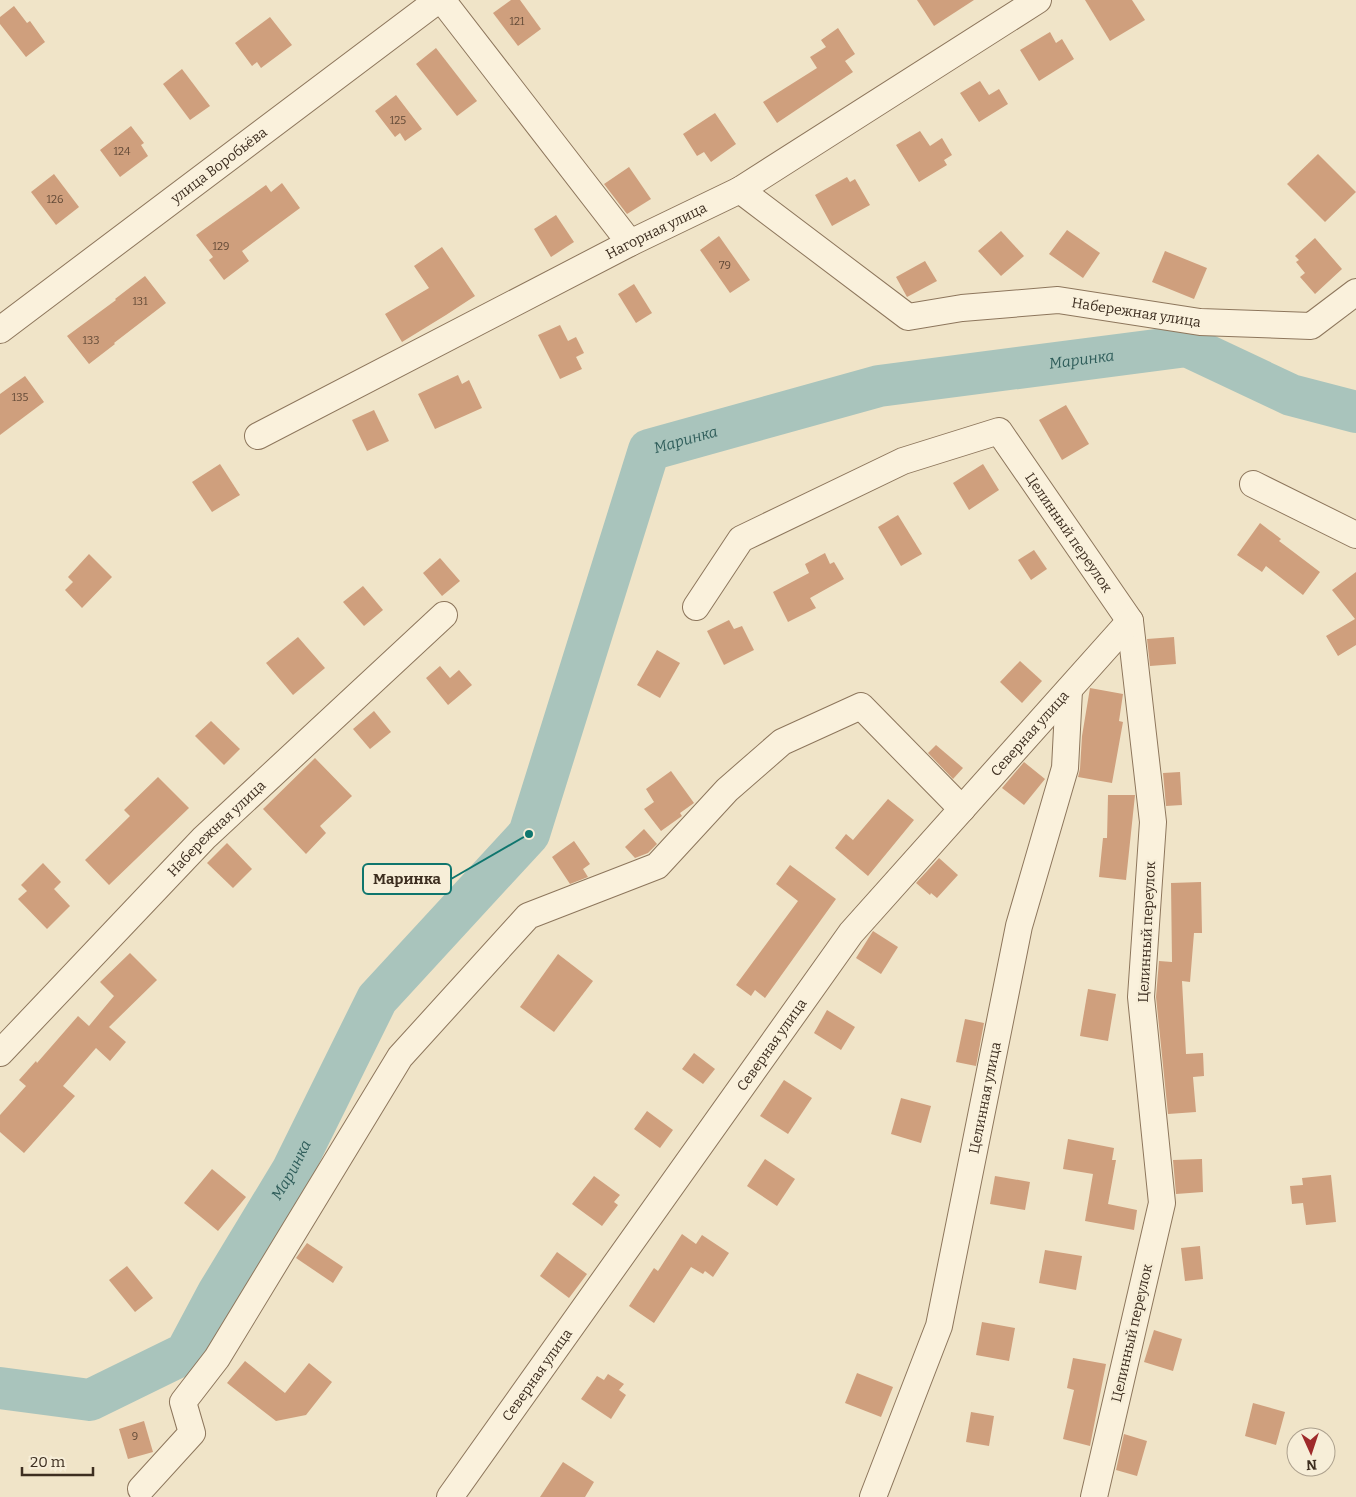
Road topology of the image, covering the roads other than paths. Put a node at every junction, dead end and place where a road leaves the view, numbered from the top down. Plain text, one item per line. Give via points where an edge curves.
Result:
1 (438, 0) edge
2 (442, 0) edge
3 (1038, 0) edge
4 (740, 190) junction
5 (630, 243) junction
6 (1356, 292) edge
7 (0, 330) edge
8 (258, 436) dead end
9 (1253, 484) dead end
10 (1356, 535) edge
11 (696, 607) dead end
12 (444, 615) dead end
13 (1130, 621) junction
14 (1069, 690) junction
15 (962, 809) junction
16 (0, 1053) edge
17 (141, 1489) dead end
18 (450, 1497) edge
19 (872, 1497) edge
20 (1094, 1497) edge

1 - 7 street, улица Воробьёва
2 - 5 street
3 - 4 street, Нагорная улица
4 - 5 street, Нагорная улица
4 - 6 street, Набережная улица via 908,317 962,308 1058,300 1200,322 1311,326
5 - 8 street, Нагорная улица
9 - 10 street
11 - 13 street, Целинный переулок via 741,538 903,462 999,431
12 - 16 street, Набережная улица via 204,838
13 - 14 street, Северная улица
13 - 20 street, Целинный переулок via 1153,822 1142,997 1162,1203
14 - 15 street, Северная улица
14 - 19 street, Целинная улица via 1065,768 1019,926 939,1326
15 - 17 street via 861,706 782,742 727,790 657,866 528,916 400,1057 217,1358 183,1402 192,1433
15 - 18 street, Северная улица via 851,933

